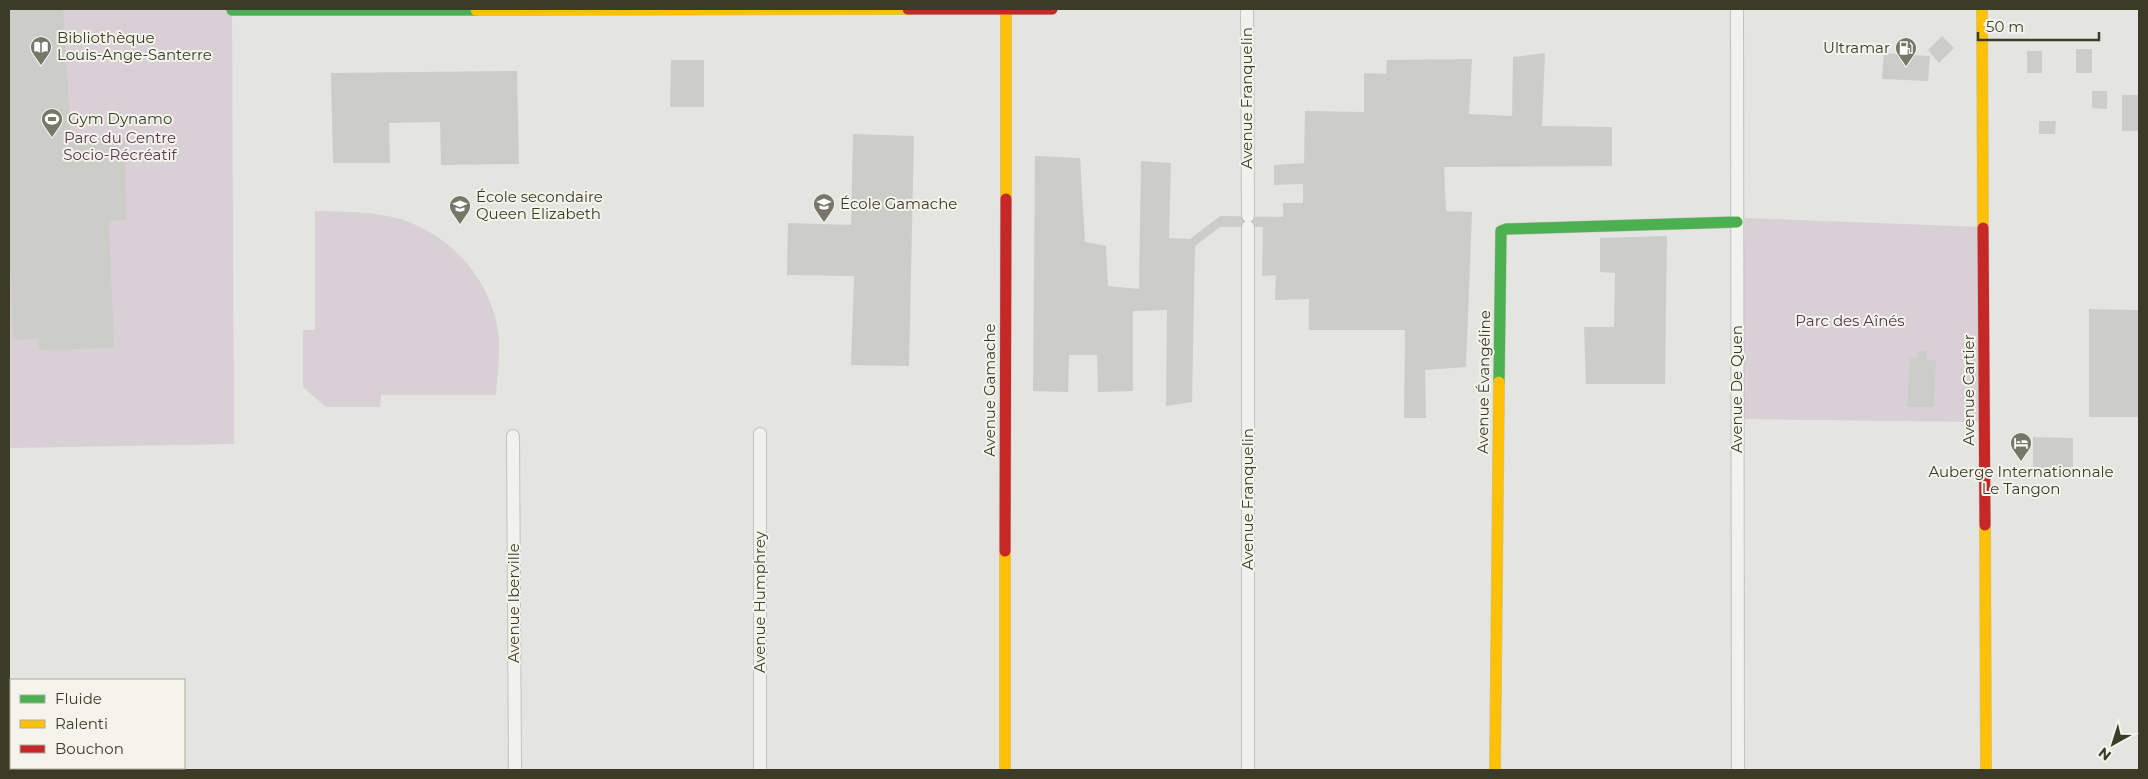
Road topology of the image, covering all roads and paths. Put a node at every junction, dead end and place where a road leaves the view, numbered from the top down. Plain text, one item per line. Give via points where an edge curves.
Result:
1 (513, 9) edge
2 (761, 9) edge
3 (1006, 9) edge
4 (1052, 9) edge
5 (1247, 9) edge
6 (1737, 9) edge
7 (1982, 9) edge
8 (232, 10) dead end
9 (1737, 222) junction
10 (760, 434) dead end
11 (513, 436) dead end
12 (515, 770) edge
13 (760, 770) edge
14 (1005, 770) edge
15 (1248, 770) edge
16 (1495, 770) edge
17 (1738, 770) edge
18 (1986, 770) edge

1 - 2 street
1 - 8 street
2 - 3 street
3 - 4 street
3 - 14 street, Avenue Gamache
5 - 15 street, Avenue Franquelin
6 - 9 street, Avenue De Quen
7 - 18 street, Avenue Cartier
9 - 16 street, Avenue Évangéline via 1506,228 1501,231
9 - 17 street, Avenue De Quen
10 - 13 street, Avenue Humphrey
11 - 12 street, Avenue Iberville

